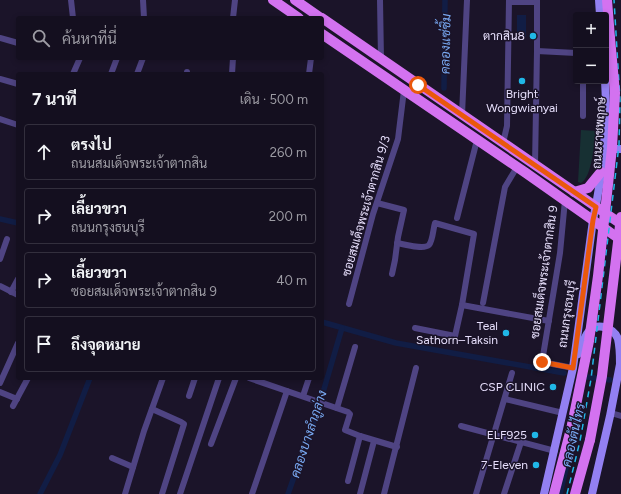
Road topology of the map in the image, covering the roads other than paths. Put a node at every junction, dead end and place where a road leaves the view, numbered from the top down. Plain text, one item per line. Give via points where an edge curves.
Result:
1 (71, 0) edge
2 (143, 0) edge
3 (235, 0) edge
4 (273, 0) edge
5 (295, 0) edge
6 (380, 0) edge
7 (467, 0) edge
8 (599, 0) edge
9 (607, 0) edge
10 (509, 1) edge
11 (537, 1) edge
12 (306, 4) edge
13 (600, 12) edge
14 (74, 16) edge
15 (144, 16) edge
16 (234, 16) edge
17 (296, 16) edge
18 (320, 16) edge
19 (324, 19) edge
20 (324, 35) edge
21 (0, 38) edge
22 (16, 42) edge
23 (537, 51) junction
24 (573, 52) edge
25 (381, 59) junction
26 (79, 60) edge
27 (116, 60) edge
28 (142, 60) edge
29 (233, 60) edge
30 (311, 60) edge
31 (74, 72) edge
32 (112, 72) edge
33 (138, 72) edge
34 (232, 72) edge
35 (309, 72) edge
36 (0, 79) edge
37 (16, 83) edge
38 (583, 84) edge
39 (605, 84) edge
40 (404, 90) junction
41 (462, 115) junction
42 (583, 116) dead end
43 (0, 119) edge
44 (16, 124) edge
45 (604, 132) junction
46 (477, 140) junction
47 (502, 143) junction
48 (621, 149) edge
49 (535, 165) junction
50 (517, 167) junction
51 (601, 172) junction
52 (574, 192) junction
53 (565, 200) junction
54 (377, 203) junction
55 (596, 207) junction
56 (621, 216) edge
57 (457, 218) dead end
58 (593, 220) junction
59 (604, 220) joint
60 (620, 232) edge
61 (7, 239) dead end
62 (397, 243) junction
63 (621, 256) edge
64 (0, 259) edge
65 (392, 274) dead end
66 (16, 283) edge
67 (0, 286) edge
68 (11, 292) junction
69 (16, 294) edge
70 (483, 303) dead end
71 (349, 304) dead end
72 (462, 305) junction
73 (549, 321) junction
74 (604, 327) junction
75 (416, 328) dead end
76 (16, 347) edge
77 (355, 347) dead end
78 (621, 362) edge
79 (416, 368) dead end
80 (573, 368) junction
81 (512, 373) dead end
82 (27, 380) edge
83 (162, 380) edge
84 (194, 380) edge
85 (218, 380) edge
86 (235, 380) edge
87 (262, 380) edge
88 (307, 380) edge
89 (0, 383) edge
90 (287, 391) junction
91 (0, 392) edge
92 (188, 396) dead end
93 (303, 396) junction
94 (505, 398) junction
95 (17, 399) junction
96 (13, 406) dead end
97 (152, 408) junction
98 (338, 408) junction
99 (563, 413) junction
100 (611, 413) junction
101 (621, 416) edge
102 (461, 426) dead end
103 (494, 435) junction
104 (360, 436) junction
105 (374, 441) junction
106 (521, 442) junction
107 (211, 444) dead end
108 (397, 447) junction
109 (555, 451) junction
110 (112, 458) dead end
111 (133, 466) junction
112 (348, 481) dead end
113 (125, 494) edge
114 (162, 494) edge
115 (180, 494) edge
116 (252, 494) edge
117 (360, 494) edge
118 (384, 494) edge
119 (476, 494) edge
120 (504, 494) edge
121 (544, 494) edge
122 (554, 494) edge
123 (575, 494) edge
124 (592, 494) edge

1 - 14 street
2 - 15 street
3 - 16 street
4 - 17 main road
5 - 12 main road
6 - 25 street
7 - 41 street
8 - 13 main road
9 - 59 main road, ถนนราชพฤกษ์, bridge via 615,93
10 - 11 street
10 - 47 street via 507,126
11 - 23 street
12 - 18 main road
19 - 25 main road
20 - 40 main road
21 - 22 street
23 - 24 street
23 - 49 street
25 - 41 main road
26 - 31 street
27 - 32 street
28 - 33 street
29 - 34 street
30 - 35 street
36 - 37 street
38 - 42 street
39 - 45 main road, ถนนราชพฤกษ์
40 - 46 main road
40 - 54 street, ซอยสมเด็จพระเจ้าตากสิน 9/3 via 398,139
41 - 47 main road
43 - 44 street
45 - 48 main road via 606,143
45 - 51 main road, ถนนราชพฤกษ์
46 - 50 main road
46 - 57 street
47 - 49 main road
49 - 52 main road
50 - 53 main road
50 - 70 street via 505,187
51 - 52 main road via 588,188
51 - 55 main road, ถนนราชพฤกษ์
52 - 55 main road
53 - 58 main road
53 - 73 street, ซอยสมเด็จพระเจ้าตากสิน 9
54 - 62 street via 404,210
54 - 71 street, ซอยสมเด็จพระเจ้าตากสิน 9/3
55 - 58 main road, ถนนกรุงธนบุรี
55 - 60 main road
56 - 60 main road, bridge
58 - 60 main road
58 - 80 main road, ถนนกรุงธนบุรี
59 - 122 main road, ถนนกรุงธนบุรี, bridge via 589,340 572,425
60 - 123 main road, bridge via 602,376 590,440
61 - 64 street
62 - 65 street
62 - 72 street via 426,247 429,245 435,223 474,234
63 - 74 main road via 612,315
66 - 68 street
67 - 68 street
68 - 69 street
72 - 73 street
72 - 75 street via 455,336
73 - 80 street, ซอยสมเด็จพระเจ้าตากสิน 9 via 542,362
74 - 78 main road via 610,328 618,338
74 - 80 main road via 589,332
76 - 89 street
77 - 98 street
78 - 100 main road
79 - 108 street
80 - 99 main road, ถนนกรุงธนบุรี
81 - 94 street
82 - 95 street
83 - 97 street
84 - 92 street
85 - 115 street
86 - 107 street
87 - 90 street
88 - 93 street
90 - 93 street
90 - 116 street
91 - 95 street
93 - 98 street
94 - 99 street
94 - 103 street
95 - 96 street
97 - 111 street
97 - 114 street via 184,424
98 - 104 street via 349,412 345,430
99 - 109 main road, ถนนกรุงธนบุรี
100 - 101 street
100 - 124 main road
102 - 103 street
103 - 106 street
103 - 119 street
104 - 105 street
104 - 112 street
105 - 108 street
105 - 117 street
106 - 109 street
106 - 120 street
108 - 118 street
109 - 121 main road, ถนนกรุงธนบุรี
110 - 111 street
111 - 113 street

